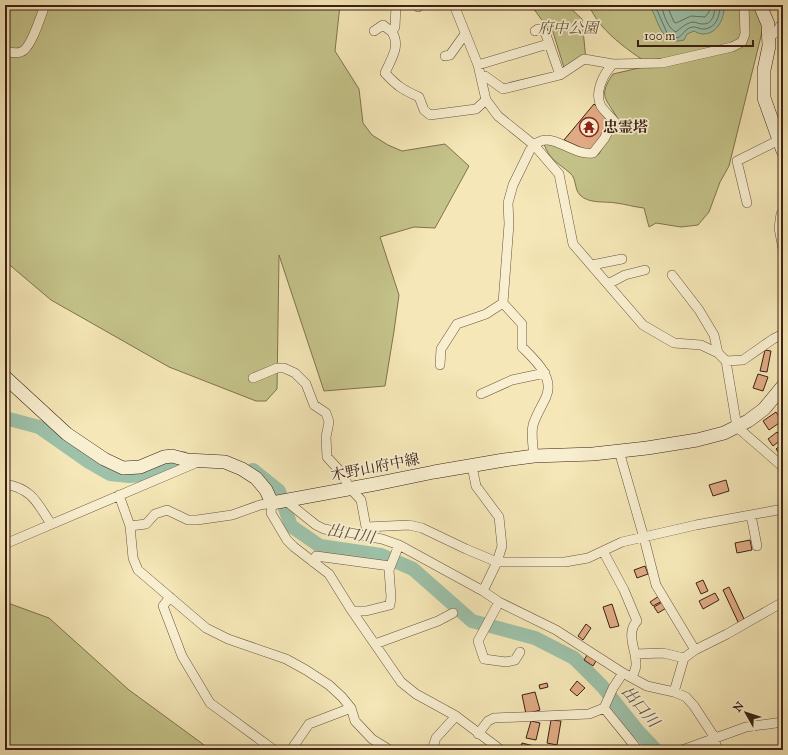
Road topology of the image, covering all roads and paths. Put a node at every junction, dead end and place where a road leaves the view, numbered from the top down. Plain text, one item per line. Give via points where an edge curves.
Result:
1 (45, 5) edge
2 (396, 5) edge
3 (454, 5) edge
4 (744, 5) edge
5 (760, 5) edge
6 (780, 26) dead end
7 (374, 31) dead end
8 (535, 31) dead end
9 (392, 32) junction
10 (465, 34) junction
11 (768, 37) junction
12 (548, 44) junction
13 (5, 51) edge
14 (445, 56) dead end
15 (613, 64) junction
16 (478, 65) junction
17 (560, 75) junction
18 (481, 78) junction
19 (486, 100) junction
20 (534, 145) junction
21 (781, 146) edge
22 (747, 203) dead end
23 (783, 212) edge
24 (783, 249) edge
25 (622, 259) dead end
26 (592, 265) junction
27 (645, 270) dead end
28 (672, 275) dead end
29 (608, 284) junction
30 (503, 303) junction
31 (783, 334) edge
32 (718, 353) junction
33 (726, 361) junction
34 (440, 365) dead end
35 (544, 373) junction
36 (5, 377) edge
37 (253, 378) dead end
38 (783, 386) edge
39 (481, 394) dead end
40 (737, 427) junction
41 (619, 451) junction
42 (534, 456) junction
43 (203, 460) junction
44 (472, 466) junction
45 (783, 466) edge
46 (5, 484) edge
47 (350, 488) junction
48 (119, 495) junction
49 (289, 499) junction
50 (274, 502) junction
51 (783, 509) edge
52 (751, 515) junction
53 (51, 524) junction
54 (130, 526) junction
55 (644, 538) junction
56 (5, 544) edge
57 (757, 546) dead end
58 (397, 549) junction
59 (603, 551) junction
60 (313, 562) junction
61 (497, 562) junction
62 (390, 566) junction
63 (482, 591) junction
64 (170, 597) junction
65 (499, 602) junction
66 (783, 602) edge
67 (352, 611) junction
68 (453, 613) dead end
69 (783, 626) edge
70 (783, 633) edge
71 (375, 644) junction
72 (695, 650) junction
73 (520, 652) dead end
74 (634, 654) junction
75 (684, 658) junction
76 (623, 673) junction
77 (632, 678) junction
78 (674, 692) junction
79 (350, 708) junction
80 (604, 708) junction
81 (456, 716) junction
82 (783, 722) edge
83 (478, 734) junction
84 (715, 738) junction
85 (274, 750) edge
86 (291, 750) edge
87 (390, 750) edge
88 (432, 750) edge
89 (501, 750) edge
90 (638, 750) edge
91 (682, 750) edge
92 (717, 750) edge

1 - 13 street via 28,46 21,52
2 - 9 street via 395,27
3 - 10 street
4 - 15 street via 745,34 742,42 732,47 662,63
5 - 11 main road via 768,24
6 - 11 street via 777,32
7 - 9 street via 383,25
8 - 12 street via 538,29 545,32
9 - 19 street via 396,39 396,47 385,73 404,91 419,97 424,110 430,115 476,109
10 - 14 street via 450,55
10 - 16 street
11 - 21 main road via 764,98
12 - 16 street
12 - 17 street
15 - 17 street via 584,59
15 - 20 street via 608,69 598,92 601,105 614,121 593,153 585,154 549,139 540,140
16 - 18 street
17 - 18 street via 503,89 485,76
18 - 19 street
19 - 20 street via 498,116
20 - 26 street via 559,174 573,244
20 - 30 street via 513,185 508,203 509,224
21 - 22 street via 737,161
23 - 24 street via 779,228
25 - 26 street
26 - 29 street
27 - 29 street via 625,275
28 - 32 street via 699,310 714,335
29 - 32 street via 642,325 674,344 701,345
30 - 34 street via 486,314 457,324 440,349
30 - 35 street via 522,324 522,346 536,360
31 - 33 street via 743,360
32 - 33 street
33 - 40 street
35 - 39 street via 512,380
35 - 42 street via 548,382 548,394 533,426
36 - 43 main road via 68,434 104,459 123,468 140,467 172,456
37 - 47 street via 277,368 284,368 295,373 306,384 314,405 326,413 327,458
38 - 40 main road, 木野山府中線 via 764,409
40 - 41 main road, 木野山府中線 via 724,434 697,440
40 - 45 street
41 - 42 main road, 木野山府中線
41 - 55 street
42 - 44 main road, 木野山府中線
43 - 48 street
43 - 50 main road via 225,462 242,469 256,478
44 - 47 main road, 木野山府中線
44 - 61 street via 476,486 499,517 502,546
46 - 53 street via 23,489 32,495
47 - 49 main road, 木野山府中線
47 - 61 street via 361,500 366,527 409,525 422,528
48 - 53 street
48 - 54 street
49 - 50 main road, 木野山府中線
49 - 58 street via 292,505 324,529 382,539
50 - 54 street via 232,515 197,520 188,520 167,510 155,514 146,524
50 - 60 street via 271,513 287,540
51 - 52 street
52 - 55 street
52 - 57 street
53 - 56 street
54 - 64 street via 132,558 138,570
55 - 59 street via 622,542
55 - 72 street via 656,585
58 - 62 street
58 - 63 street
59 - 61 street via 588,558 565,562
59 - 74 street via 637,621 633,625
60 - 62 street via 316,556
60 - 67 street via 329,574
61 - 63 street
62 - 67 street via 390,605 366,611
63 - 65 street
64 - 79 street via 206,628 286,659 329,684
64 - 85 street via 162,606 182,656 210,703
65 - 73 street via 478,641 484,659 506,662 515,660
65 - 76 street via 556,630
66 - 72 street
67 - 71 street
68 - 71 street
69 - 70 street
71 - 81 street via 401,682 416,694
72 - 75 street
74 - 75 street via 663,653
74 - 77 street via 636,665
75 - 78 street
76 - 77 street
76 - 80 street
77 - 78 street via 647,686
78 - 84 street via 686,697
79 - 86 street via 309,724
79 - 87 street via 356,721 372,739
80 - 83 street via 588,714 494,718 488,721
80 - 90 street
81 - 83 street
81 - 88 street via 436,738
82 - 84 street via 746,727
83 - 89 street
84 - 91 street
84 - 92 street

